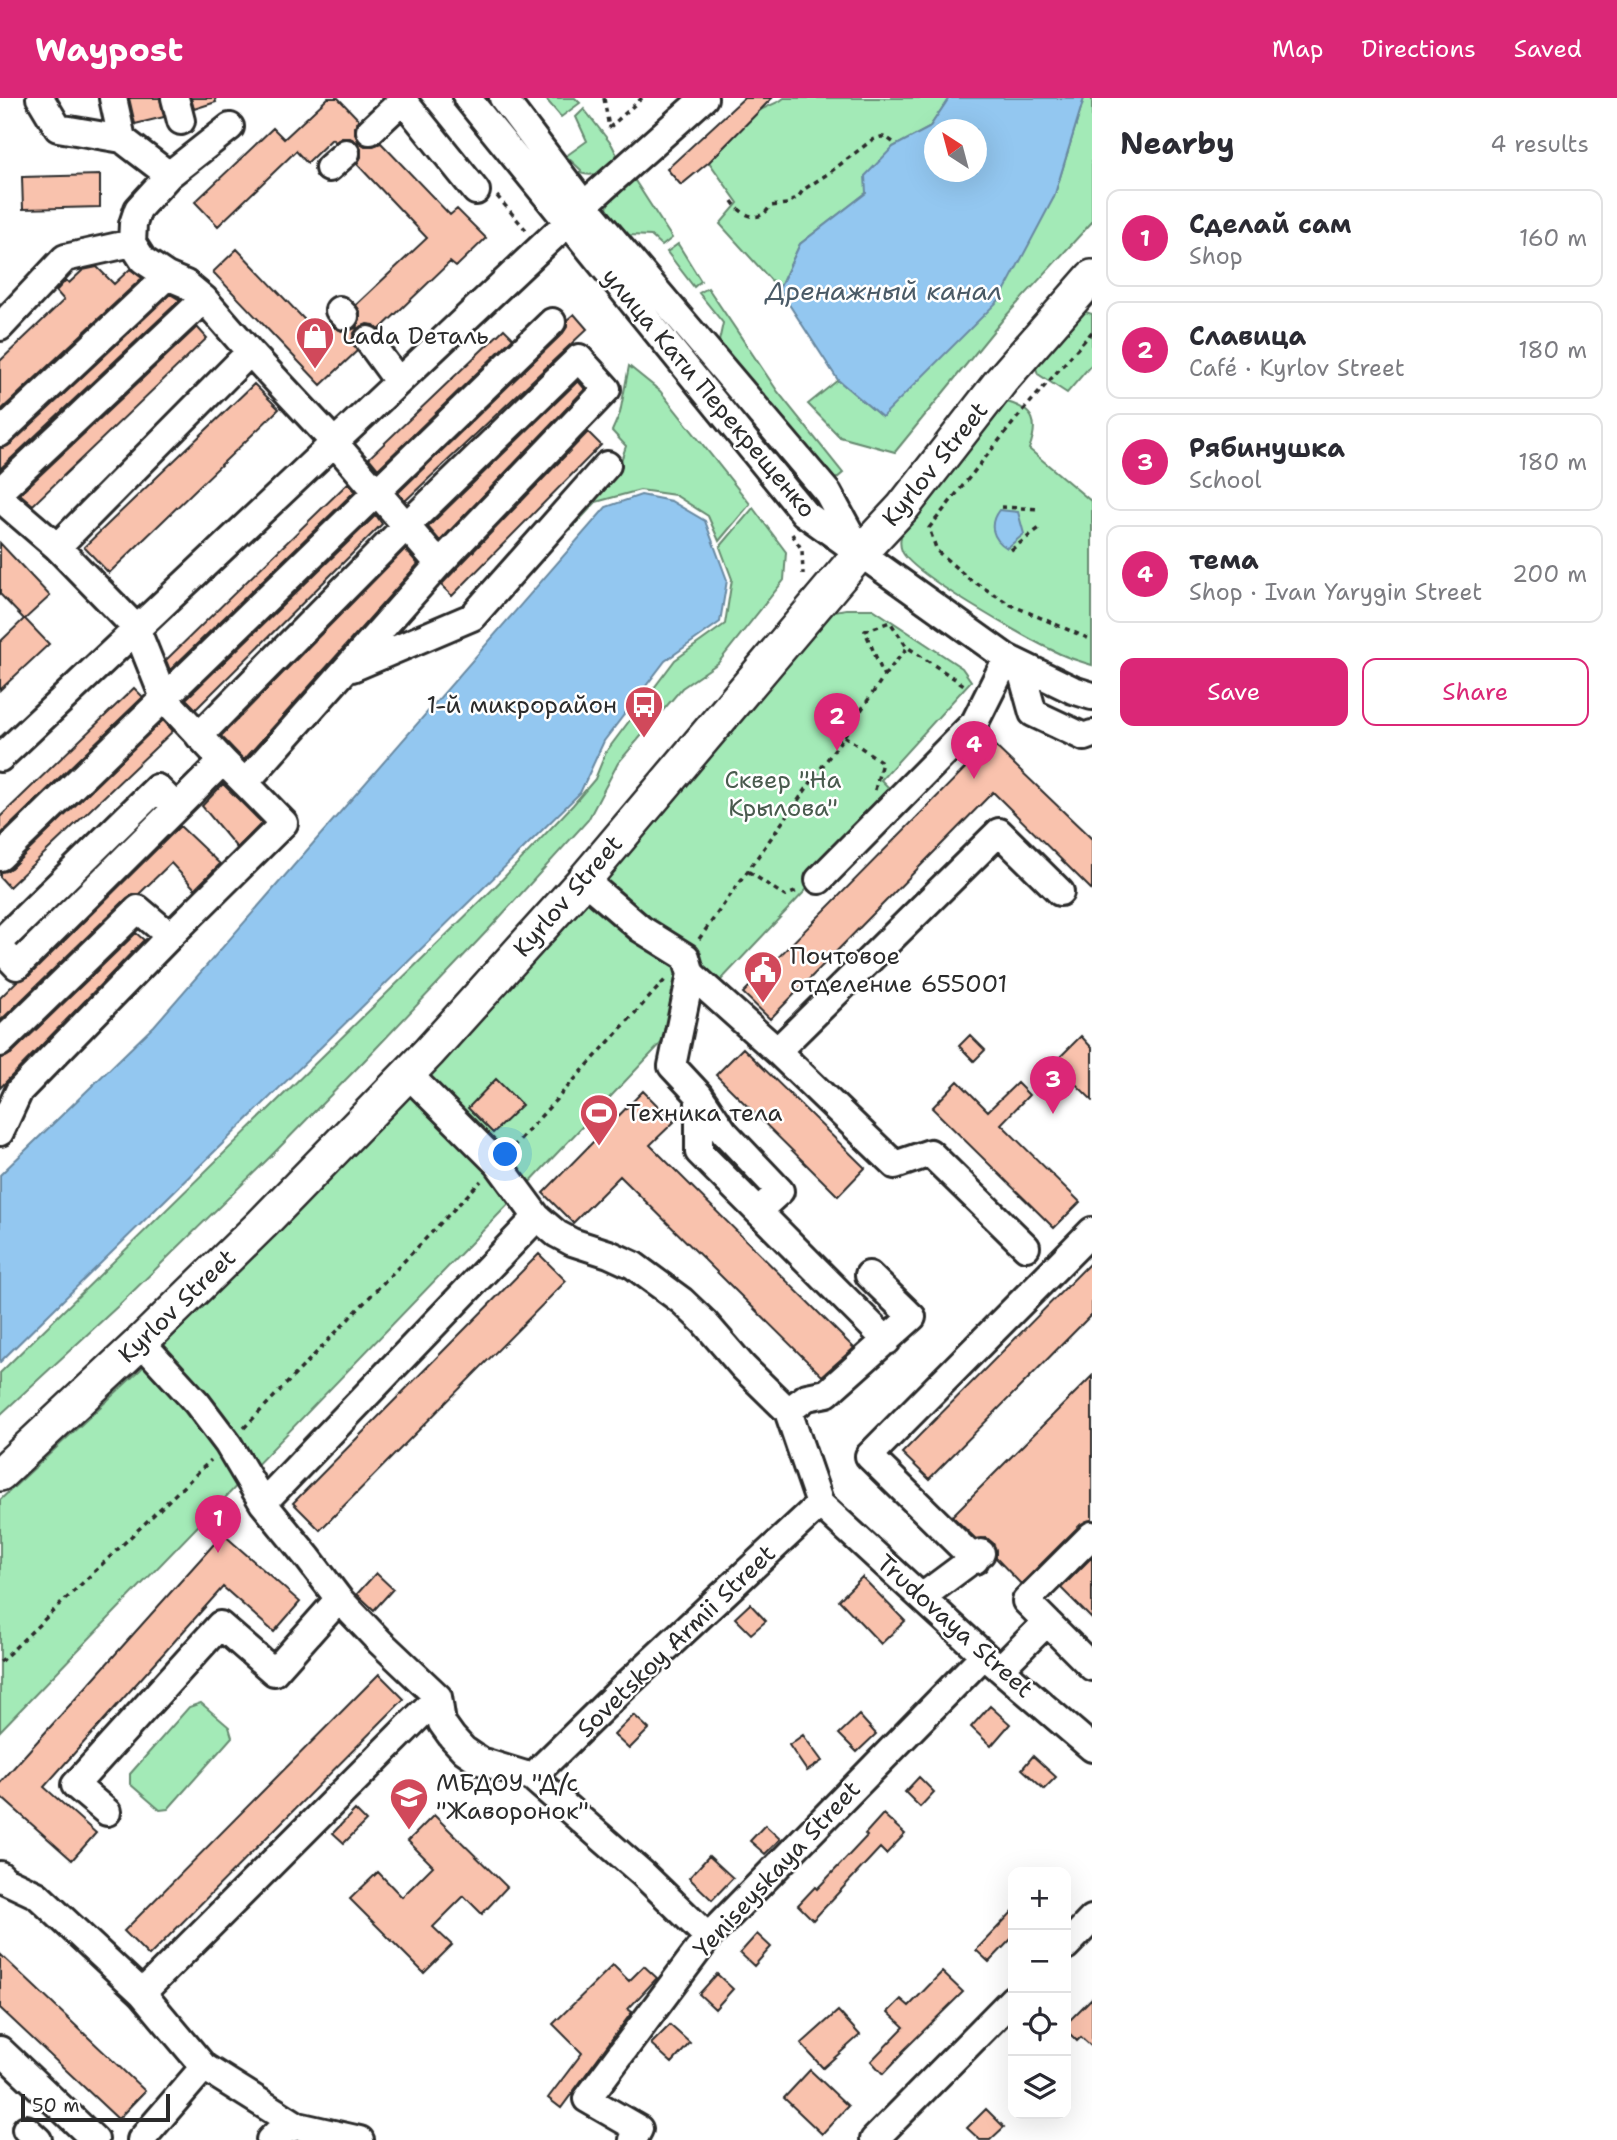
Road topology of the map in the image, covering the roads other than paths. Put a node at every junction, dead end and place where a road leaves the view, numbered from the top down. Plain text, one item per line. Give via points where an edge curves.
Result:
1 (40, 98) edge
2 (113, 98) edge
3 (467, 98) edge
4 (503, 98) edge
5 (704, 98) edge
6 (402, 99) edge
7 (230, 127) dead end
8 (370, 131) dead end
9 (122, 139) junction
10 (169, 175) junction
11 (476, 191) dead end
12 (575, 214) junction
13 (132, 243) junction
14 (167, 276) junction
15 (1092, 277) edge
16 (204, 299) junction
17 (552, 322) dead end
18 (0, 327) edge
19 (368, 340) dead end
20 (250, 352) junction
21 (398, 381) junction
22 (0, 433) edge
23 (333, 441) junction
24 (607, 466) dead end
25 (0, 491) edge
26 (376, 492) junction
27 (0, 498) edge
28 (406, 526) junction
29 (57, 547) junction
30 (860, 553) junction
31 (439, 564) junction
32 (136, 628) junction
33 (1014, 662) junction
34 (344, 671) junction
35 (1092, 696) edge
36 (164, 698) junction
37 (1092, 734) edge
38 (199, 736) junction
39 (0, 758) edge
40 (223, 761) junction
41 (245, 783) junction
42 (176, 807) junction
43 (0, 857) edge
44 (584, 880) junction
45 (819, 880) dead end
46 (1060, 892) dead end
47 (170, 936) junction
48 (0, 942) edge
49 (0, 948) edge
50 (691, 974) junction
51 (0, 1044) edge
52 (777, 1051) junction
53 (408, 1074) junction
54 (0, 1132) edge
55 (537, 1217) junction
56 (1092, 1231) edge
57 (1026, 1247) dead end
58 (869, 1275) dead end
59 (887, 1341) junction
60 (141, 1342) junction
61 (788, 1411) junction
62 (0, 1474) edge
63 (263, 1503) junction
64 (820, 1504) junction
65 (1092, 1535) edge
66 (922, 1597) junction
67 (339, 1600) junction
68 (1047, 1622) junction
69 (993, 1662) junction
70 (1092, 1667) edge
71 (438, 1697) junction
72 (1092, 1748) edge
73 (532, 1777) junction
74 (107, 1812) dead end
75 (2, 1880) edge
76 (1092, 1919) edge
77 (708, 1937) junction
78 (1071, 1941) edge
79 (142, 1993) junction
80 (1008, 2004) edge
81 (0, 2050) edge
82 (204, 2067) junction
83 (298, 2126) junction
84 (95, 2140) edge
85 (141, 2140) edge
86 (270, 2140) edge
87 (360, 2140) edge
88 (633, 2140) edge
89 (874, 2140) edge

1 - 9 street via 58,128
2 - 9 street
3 - 12 street, улица Кати Перекрещенко
4 - 12 street, улица Кати Перекрещенко
5 - 12 street
6 - 8 street
6 - 11 street
7 - 10 street
9 - 10 street
10 - 13 street via 138,209
12 - 21 street
12 - 30 street, улица Кати Перекрещенко via 828,493
13 - 14 street via 144,260
13 - 18 street via 65,258
14 - 16 street
14 - 22 street
15 - 30 main road, Kyrlov Street
16 - 20 street
16 - 25 street
17 - 26 street
19 - 21 street
20 - 23 street
20 - 29 street
21 - 23 street
23 - 26 street
23 - 32 street
24 - 34 street via 472,617
26 - 28 street
26 - 36 street
27 - 29 street
28 - 31 street
28 - 31 street via 579,358 607,389
28 - 38 street
29 - 32 street
30 - 33 street
30 - 44 main road, Kyrlov Street
31 - 34 street
32 - 36 street
32 - 39 street
33 - 35 street
33 - 37 street via 1033,713 1084,737
33 - 45 street via 975,722
34 - 41 street
36 - 38 street
36 - 43 street
38 - 40 street
40 - 41 street
40 - 42 street
41 - 47 street via 284,823
42 - 48 street via 157,788
42 - 49 street via 17,966
44 - 50 street via 642,929 686,957
44 - 53 main road, Kyrlov Street
46 - 52 street via 999,832
47 - 51 street via 138,909
47 - 54 street via 19,1091
50 - 52 street
50 - 59 street via 672,1066 699,1095 699,1152
52 - 57 street via 895,1165 930,1153
53 - 55 street via 498,1164
53 - 60 main road, Kyrlov Street
55 - 61 street via 572,1242 633,1265 682,1300
55 - 63 street
56 - 66 street via 869,1455 978,1557
58 - 59 street via 912,1318
59 - 61 street via 827,1393 807,1396
60 - 62 main road, Kyrlov Street
60 - 63 street via 197,1403
61 - 64 street
63 - 67 street
64 - 66 street, Trudovaya Street
64 - 73 street, Sovetskoy Armii Street
65 - 68 street via 1026,1601
66 - 69 street, Trudovaya Street
67 - 71 street
67 - 74 street via 274,1672 220,1625 75,1785
68 - 69 street, Yeniseyskaya Street
68 - 70 street
69 - 72 street, Trudovaya Street
69 - 77 street, Yeniseyskaya Street
71 - 73 street via 442,1723 464,1750 480,1761
71 - 79 street
73 - 77 street
75 - 79 street via 37,1895
76 - 78 street
77 - 88 street, Yeniseyskaya Street via 587,2099 639,2129
79 - 82 street
80 - 89 street
81 - 84 street
82 - 83 street
82 - 85 street
83 - 86 street
83 - 87 street

